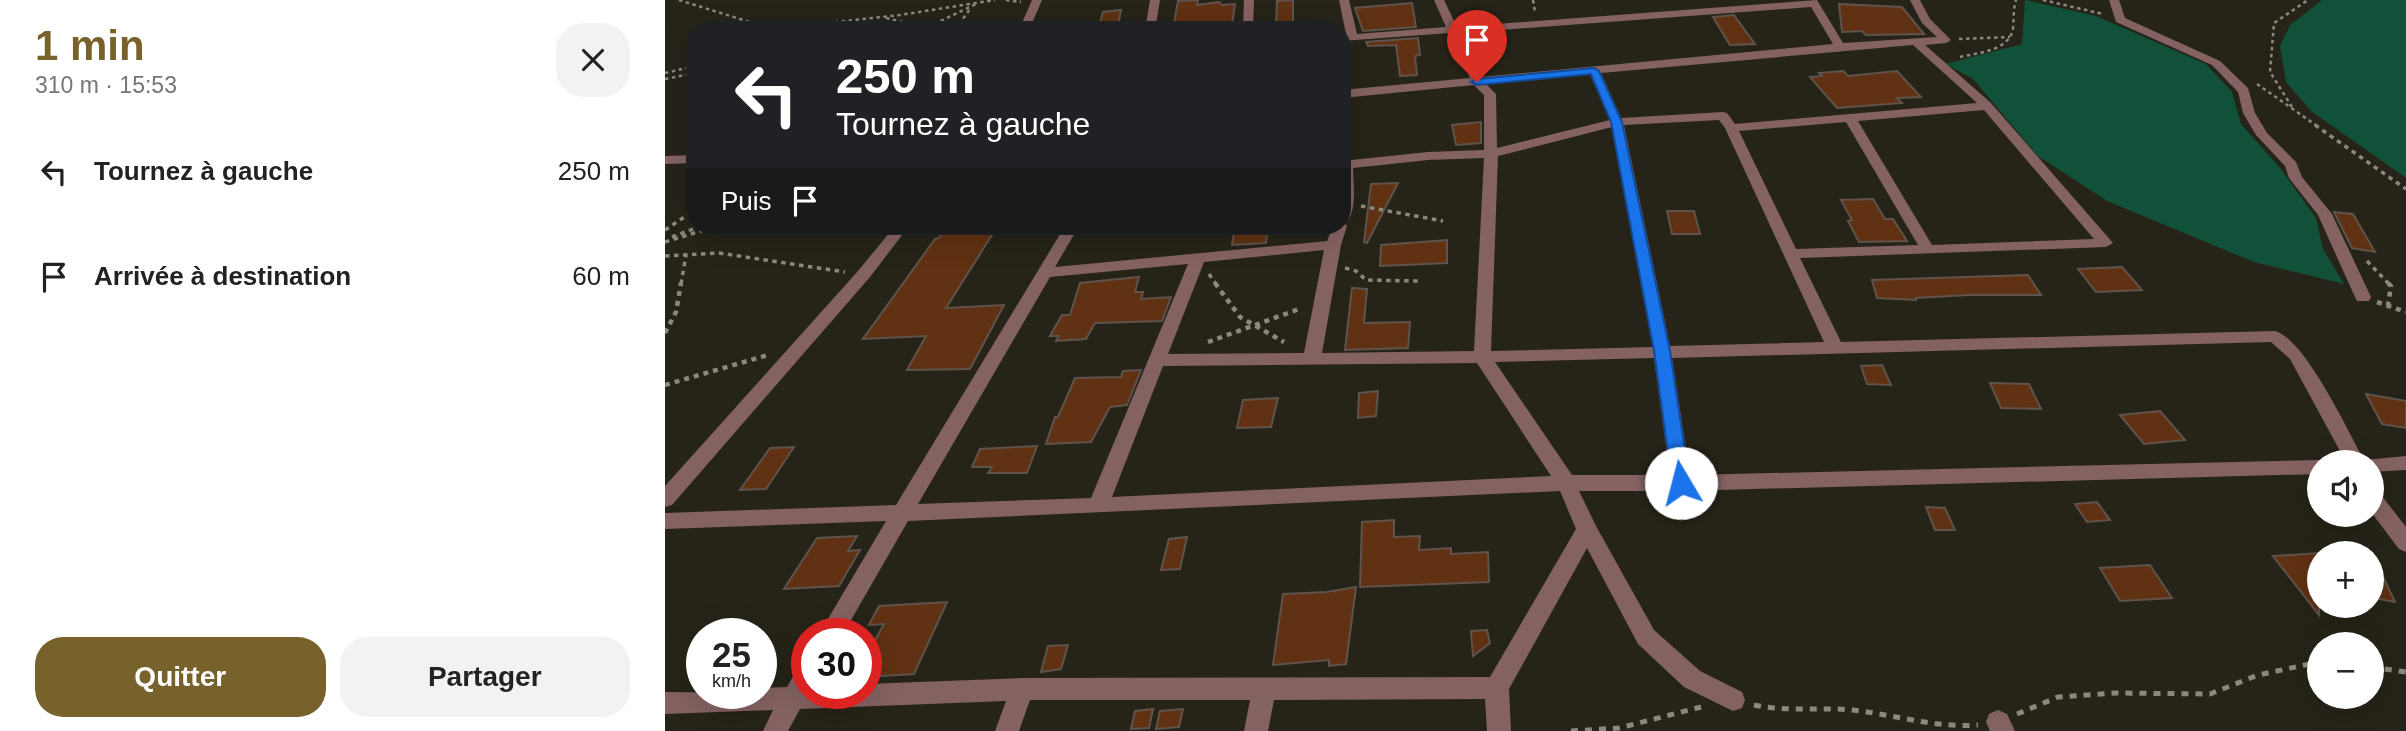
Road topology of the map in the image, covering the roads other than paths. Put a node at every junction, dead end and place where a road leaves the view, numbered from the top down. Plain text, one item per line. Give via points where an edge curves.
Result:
1 (1037, 0) edge
2 (1155, 0) edge
3 (1249, 0) edge
4 (1344, 0) edge
5 (1439, 0) edge
6 (1692, 0) edge
7 (1915, 0) edge
8 (2114, 0) edge
9 (1812, 2) edge
10 (1662, 15) junction
11 (1028, 21) edge
12 (1152, 21) edge
13 (1248, 21) edge
14 (1346, 21) edge
15 (1454, 31) junction
16 (1351, 38) edge
17 (1916, 42) junction
18 (1840, 47) junction
19 (1594, 71) junction
20 (1477, 82) junction
21 (1351, 92) edge
22 (1987, 106) junction
23 (1851, 119) junction
24 (1617, 122) junction
25 (1731, 128) junction
26 (1491, 154) junction
27 (686, 159) edge
28 (665, 160) edge
29 (1351, 164) edge
30 (895, 235) edge
31 (1067, 235) edge
32 (1337, 235) edge
33 (1333, 245) junction
34 (1928, 250) junction
35 (1791, 254) junction
36 (1198, 258) junction
37 (1045, 273) junction
38 (2363, 297) road end
39 (1835, 348) junction
40 (1662, 351) junction
41 (1482, 357) junction
42 (1312, 358) junction
43 (1158, 360) junction
44 (2349, 450) edge
45 (2406, 463) edge
46 (2384, 465) edge
47 (2307, 467) edge
48 (1566, 483) junction
49 (1681, 483) junction
50 (665, 499) edge
51 (1098, 506) junction
52 (901, 512) junction
53 (2384, 514) edge
54 (665, 521) edge
55 (1587, 529) junction
56 (2406, 543) edge
57 (839, 618) edge
58 (1264, 687) junction
59 (1497, 688) junction
60 (1022, 689) junction
61 (882, 695) edge
62 (791, 699) edge
63 (1733, 700) road end
64 (791, 701) edge
65 (665, 704) edge
66 (775, 731) edge
67 (1007, 731) edge
68 (1256, 731) edge
69 (1499, 731) edge

1 - 11 street
2 - 12 street
3 - 13 street
4 - 14 street
5 - 15 street
6 - 10 street
7 - 17 street via 1926,21 1946,40
8 - 38 street via 2120,20 2216,63 2244,91 2249,113 2262,135 2291,165 2325,214
9 - 10 street
9 - 18 street
10 - 15 street
15 - 16 street
15 - 20 street
17 - 18 street
17 - 22 street
18 - 19 street
19 - 20 street
19 - 24 street
20 - 21 street
20 - 26 street via 1490,94
22 - 23 street
22 - 34 street via 2106,243
23 - 25 street
23 - 34 street
24 - 25 street via 1723,116
24 - 26 street
24 - 40 street
25 - 35 street
26 - 29 street
26 - 41 street
27 - 28 street
30 - 50 street
31 - 37 street
32 - 33 street
33 - 36 street
33 - 42 street
34 - 35 street
35 - 39 street
36 - 37 street
36 - 43 street
37 - 52 street
39 - 40 street
39 - 44 street via 2275,336 2297,356
40 - 41 street
40 - 49 street
41 - 42 street
41 - 48 street
42 - 43 street
43 - 51 street
45 - 46 street
47 - 49 street
48 - 49 street
48 - 51 street
48 - 55 street
51 - 52 street
52 - 54 street
52 - 57 street
53 - 56 street
55 - 59 street
55 - 63 street via 1646,637 1692,679
58 - 59 street
58 - 60 street
58 - 68 street
59 - 69 street
60 - 61 street
60 - 67 street
62 - 65 street
64 - 66 street

